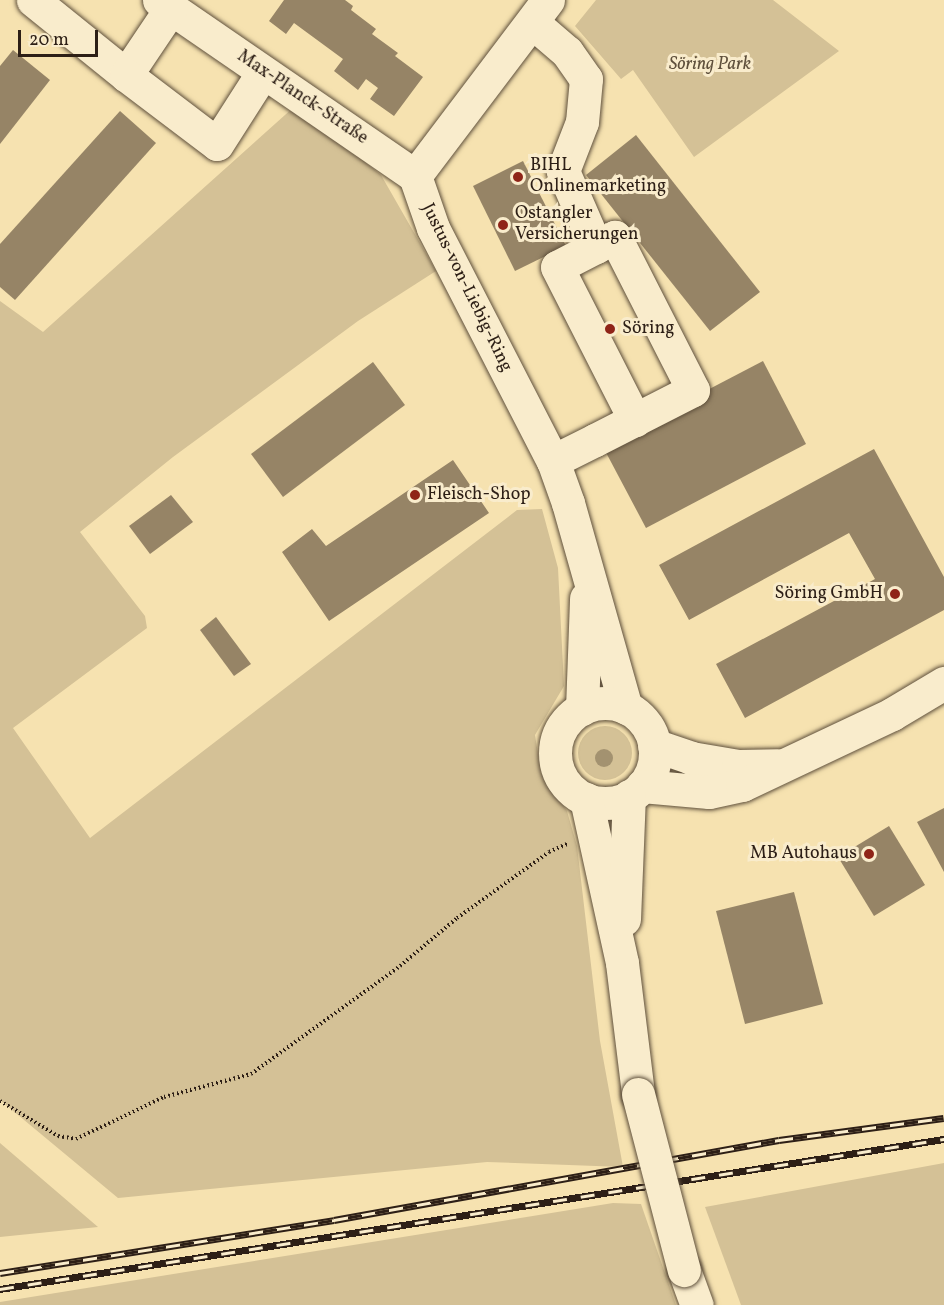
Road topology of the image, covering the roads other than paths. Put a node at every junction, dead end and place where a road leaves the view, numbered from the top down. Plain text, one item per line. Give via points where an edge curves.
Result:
1 (31, 1) edge
2 (165, 4) edge
3 (540, 11) edge
4 (263, 72) junction
5 (126, 75) junction
6 (415, 176) junction
7 (596, 247) junction
8 (634, 420) junction
9 (553, 461) junction
10 (586, 570) junction
11 (944, 683) edge
12 (582, 708) junction
13 (626, 708) junction
14 (654, 745) junction
15 (788, 764) junction
16 (636, 791) junction
17 (586, 799) junction
18 (622, 963) junction
19 (697, 1305) edge

1 - 5 street
2 - 4 street, Max-Planck-Straße
2 - 5 street
3 - 6 street
3 - 7 street via 586,79 582,122 563,171
4 - 5 street via 217,144
4 - 6 street, Max-Planck-Straße
6 - 9 street, Justus-von-Liebig-Ring via 433,228
7 - 8 street via 556,267
7 - 8 street via 615,237 693,390
8 - 9 street
9 - 10 street, Justus-von-Liebig-Ring
10 - 12 street, Justus-von-Liebig-Ring
10 - 13 street, Justus-von-Liebig-Ring
11 - 15 street via 892,714
12 - 13 street via 611,703
12 - 17 street via 565,722 555,754 566,785
13 - 14 street via 644,723
14 - 15 street via 691,758 738,766
14 - 16 street via 654,761
15 - 16 street via 742,786 718,791
16 - 17 street via 611,803
16 - 18 street
17 - 18 street
18 - 19 street, bridge via 638,1094 684,1270

